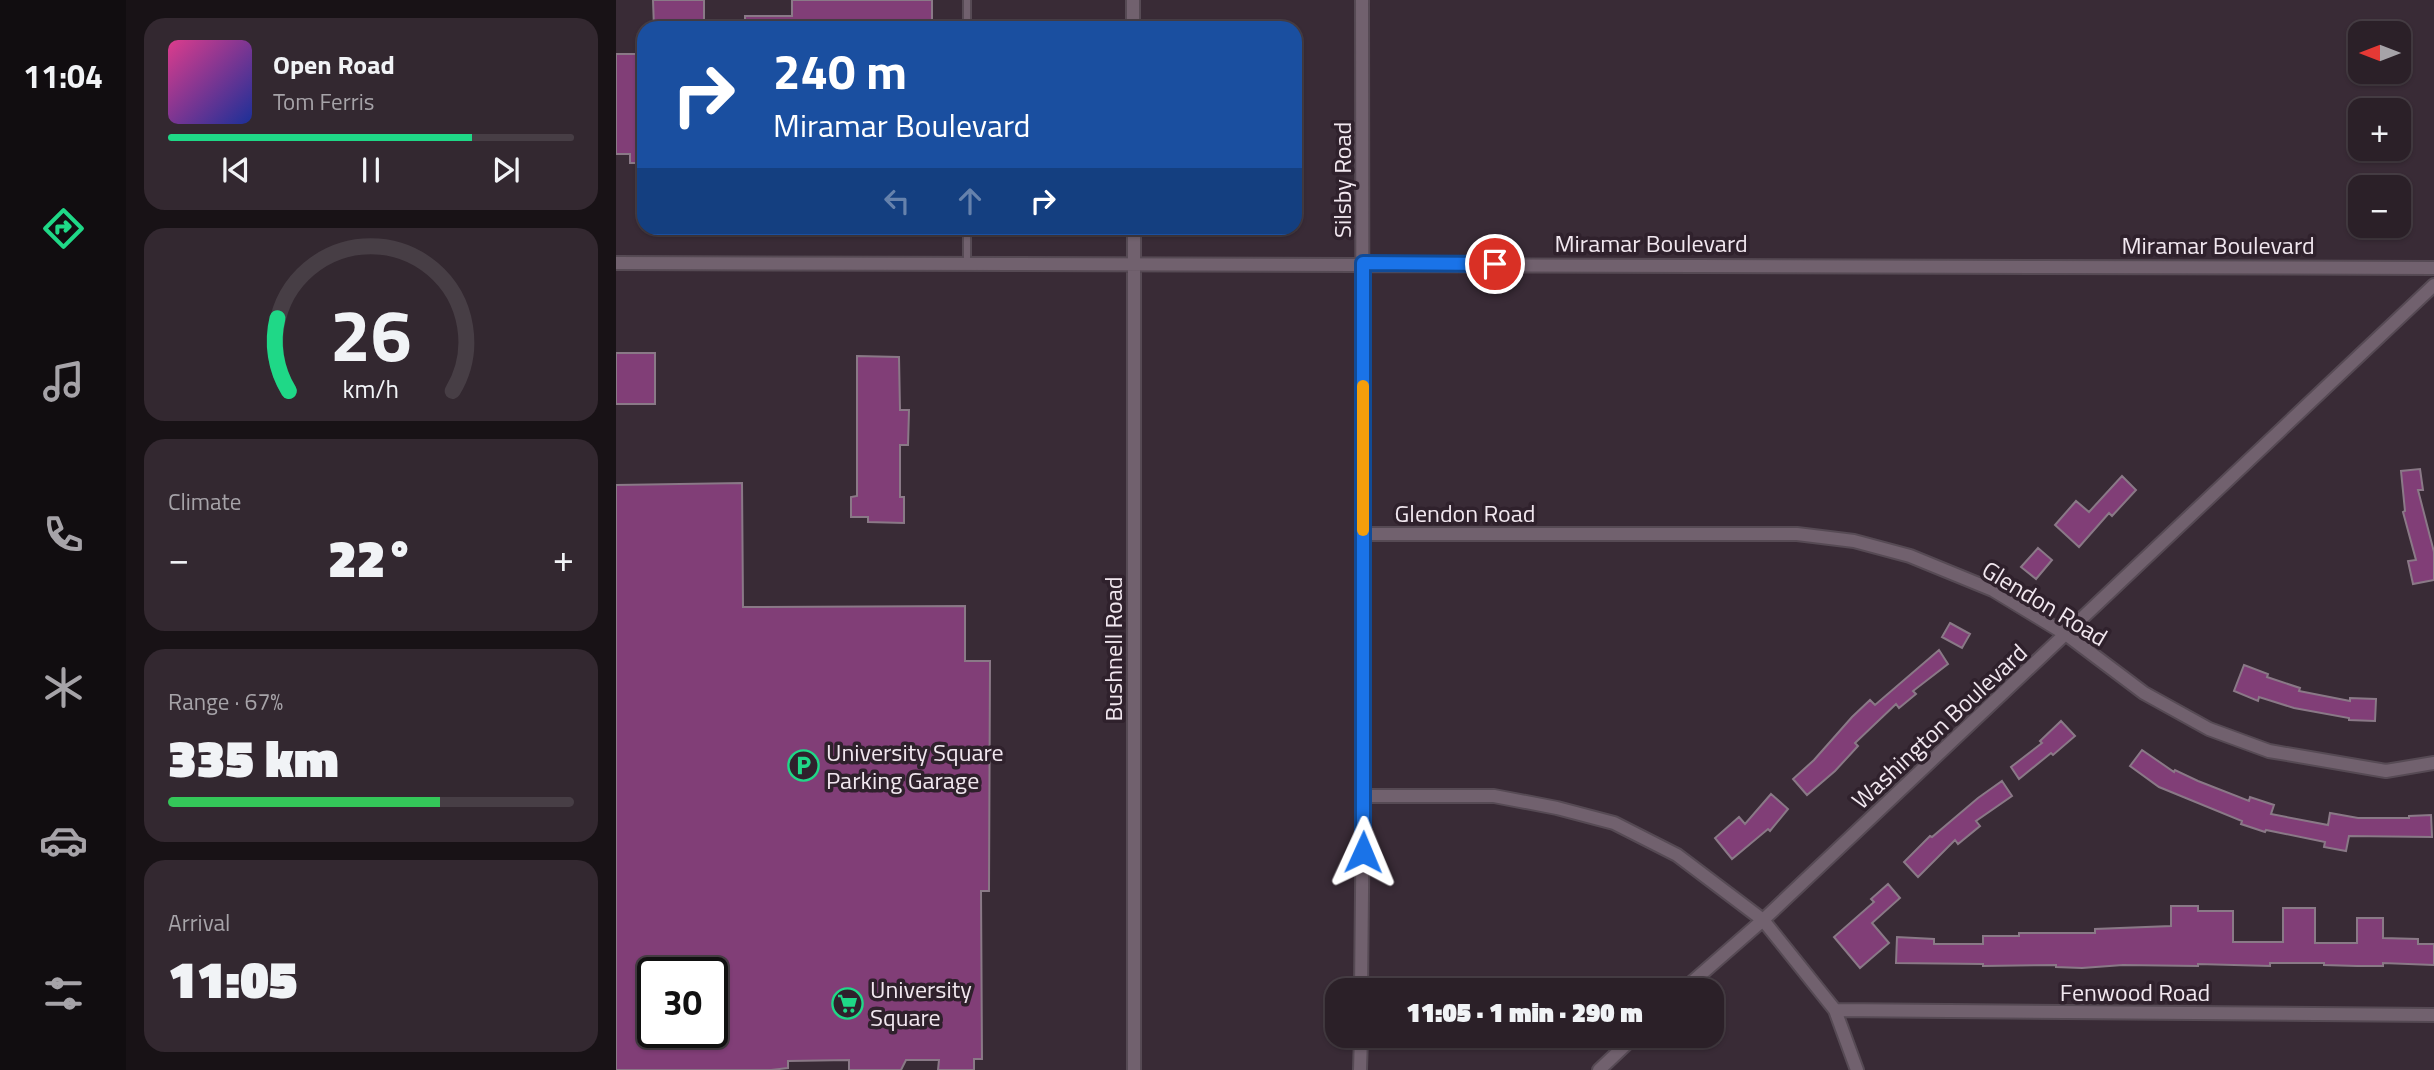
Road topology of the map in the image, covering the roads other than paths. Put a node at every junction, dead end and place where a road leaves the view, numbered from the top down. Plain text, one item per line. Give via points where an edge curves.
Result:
1 (967, 0) edge
2 (1133, 0) edge
3 (1362, 0) edge
4 (967, 21) edge
5 (1133, 21) edge
6 (967, 235) edge
7 (1134, 235) edge
8 (616, 263) edge
9 (1363, 263) junction
10 (967, 264) junction
11 (1134, 264) junction
12 (2434, 268) edge
13 (2434, 285) edge
14 (1363, 534) junction
15 (2067, 635) junction
16 (2434, 763) edge
17 (1363, 796) junction
18 (1763, 920) junction
19 (1361, 978) edge
20 (1697, 978) edge
21 (1835, 1010) junction
22 (2434, 1015) edge
23 (1361, 1048) edge
24 (1622, 1048) edge
25 (1134, 1070) edge
26 (1360, 1070) edge
27 (1599, 1070) edge
28 (1857, 1070) edge

1 - 4 lane
2 - 5 street
3 - 9 street, Silsby Road
6 - 10 lane
7 - 11 street, Bushnell Road
8 - 10 street, Miramar Boulevard
9 - 11 street, Miramar Boulevard
9 - 12 street, Miramar Boulevard
9 - 14 street, Silsby Road
10 - 11 street, Miramar Boulevard
11 - 25 street, Bushnell Road
13 - 15 street, Washington Boulevard
14 - 15 street, Glendon Road via 1797,534 1853,541 1910,556 1993,590
14 - 17 street, Silsby Road
15 - 16 street, Glendon Road via 2144,693 2209,729 2269,751 2386,771
15 - 18 street, Washington Boulevard
17 - 18 street via 1494,796 1614,823 1677,855
17 - 19 street, Silsby Road
18 - 20 street, Washington Boulevard
18 - 21 street
21 - 22 street, Fenwood Road
21 - 28 street
23 - 26 street
24 - 27 street

